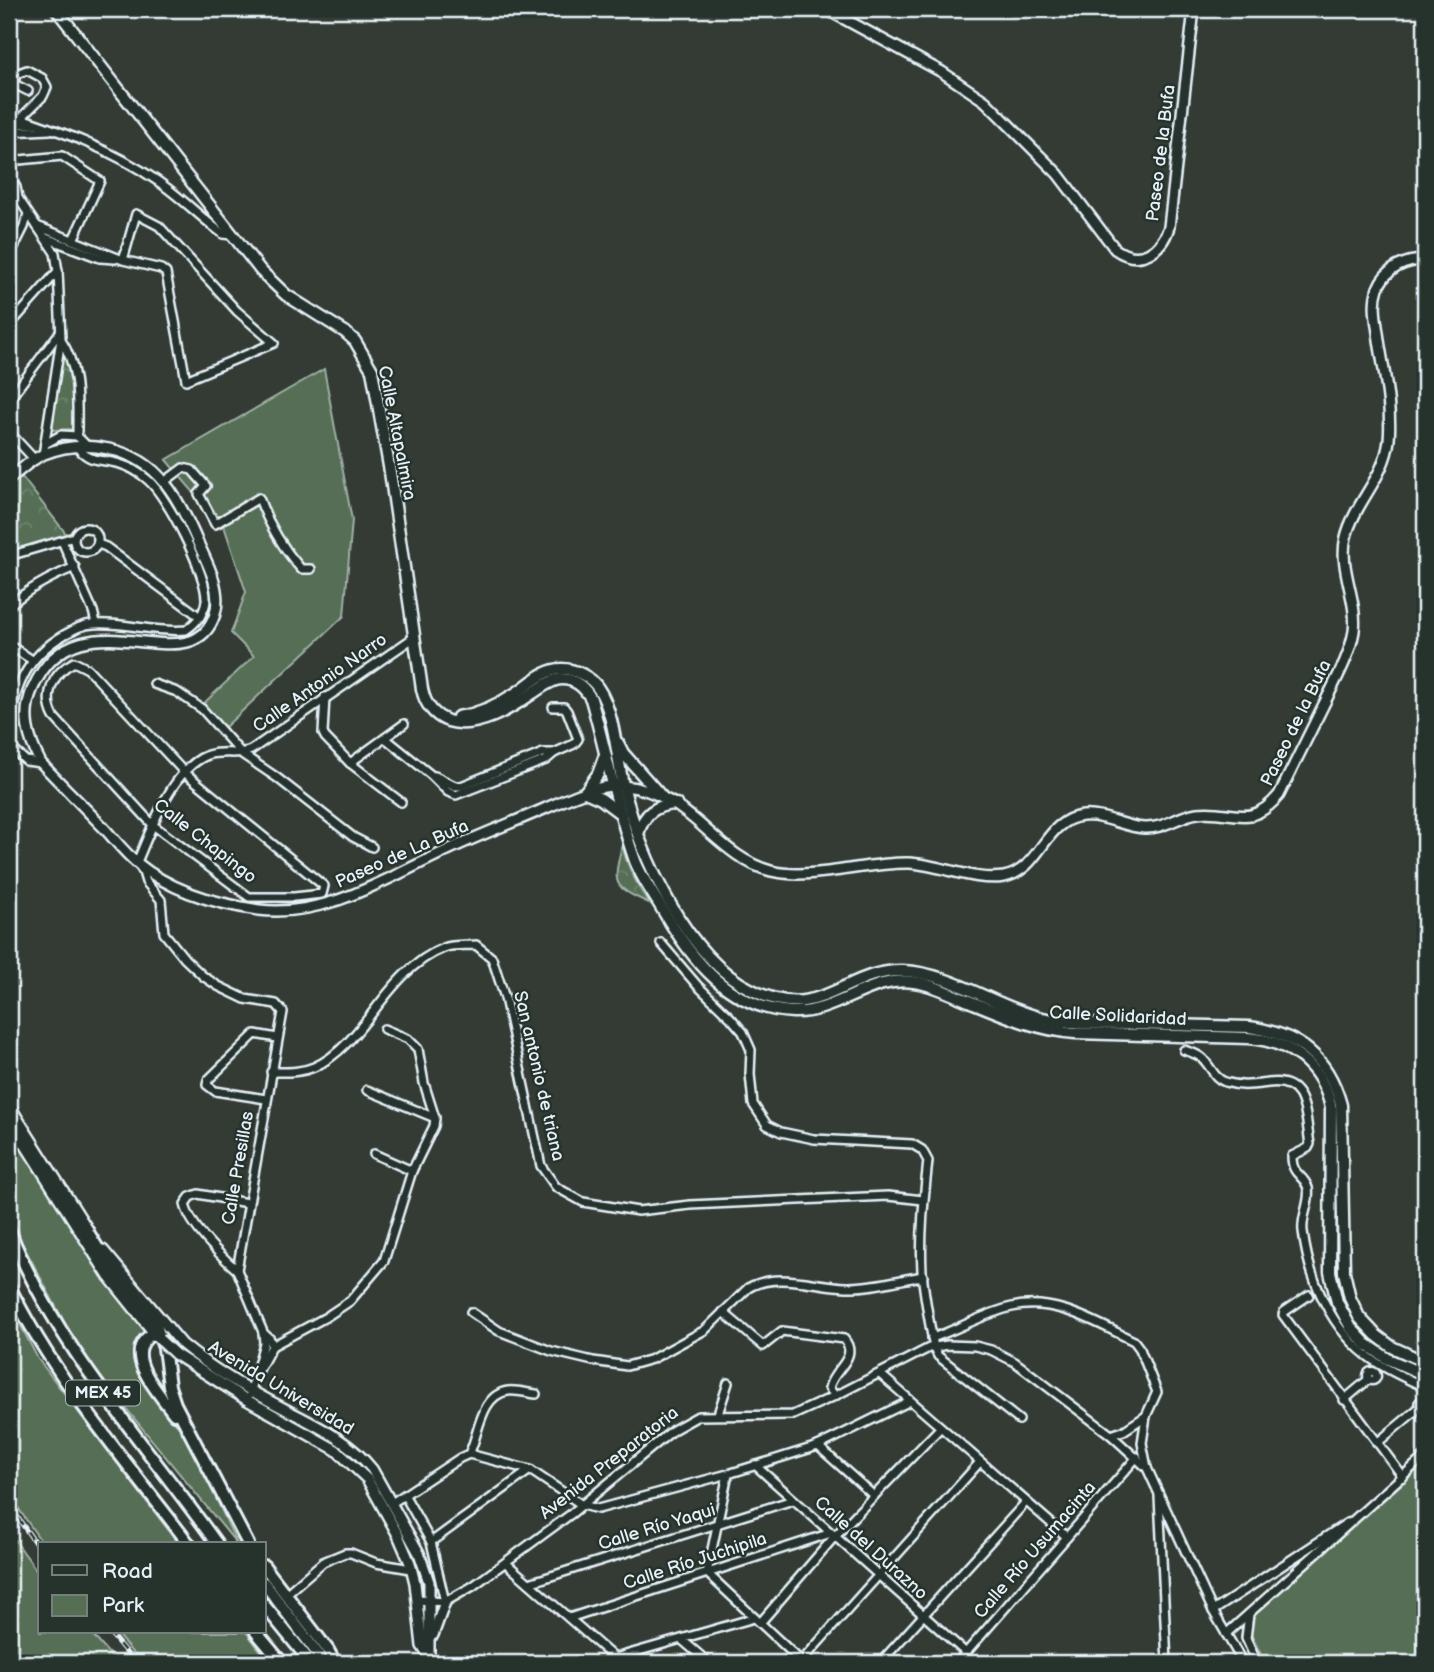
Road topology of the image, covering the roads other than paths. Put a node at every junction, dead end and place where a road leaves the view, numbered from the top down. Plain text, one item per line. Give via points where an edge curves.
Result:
1 (56, 9) edge
2 (826, 9) edge
3 (1195, 9) edge
4 (29, 91) dead end
5 (9, 114) edge
6 (21, 118) junction
7 (37, 123) junction
8 (9, 124) edge
9 (58, 130) junction
10 (9, 132) edge
11 (9, 161) edge
12 (9, 178) edge
13 (9, 192) edge
14 (18, 198) junction
15 (28, 214) junction
16 (37, 226) junction
17 (232, 236) junction
18 (45, 238) junction
19 (73, 240) junction
20 (9, 257) edge
21 (123, 260) junction
22 (1425, 260) edge
23 (58, 271) junction
24 (9, 326) edge
25 (61, 335) junction
26 (9, 400) edge
27 (9, 432) edge
28 (80, 442) junction
29 (41, 453) junction
30 (9, 478) edge
31 (164, 482) junction
32 (74, 537) junction
33 (62, 541) junction
34 (98, 544) junction
35 (9, 556) edge
36 (75, 567) junction
37 (311, 569) dead end
38 (9, 606) edge
39 (200, 617) junction
40 (96, 623) junction
41 (413, 638) junction
42 (9, 645) edge
43 (32, 660) junction
44 (154, 684) dead end
45 (325, 697) junction
46 (554, 707) dead end
47 (447, 720) junction
48 (404, 724) dead end
49 (9, 735) edge
50 (615, 737) junction
51 (385, 738) junction
52 (9, 746) edge
53 (606, 753) junction
54 (242, 754) junction
55 (41, 763) junction
56 (350, 763) junction
57 (184, 772) junction
58 (619, 786) junction
59 (598, 789) joint
60 (585, 792) junction
61 (661, 796) junction
62 (401, 802) dead end
63 (676, 804) junction
64 (621, 815) junction
65 (153, 825) junction
66 (638, 835) junction
67 (372, 847) dead end
68 (136, 862) junction
69 (661, 943) dead end
70 (384, 1029) dead end
71 (277, 1038) junction
72 (1184, 1050) dead end
73 (271, 1072) junction
74 (368, 1090) dead end
75 (266, 1099) junction
76 (9, 1105) edge
77 (435, 1118) junction
78 (9, 1120) edge
79 (374, 1154) dead end
80 (412, 1171) junction
81 (923, 1200) junction
82 (247, 1203) junction
83 (84, 1226) junction
84 (9, 1230) edge
85 (237, 1270) junction
86 (923, 1276) junction
87 (1346, 1285) junction
88 (9, 1286) edge
89 (1333, 1287) junction
90 (1319, 1290) junction
91 (1308, 1295) dead end
92 (471, 1312) dead end
93 (723, 1312) junction
94 (153, 1332) junction
95 (263, 1332) junction
96 (932, 1338) junction
97 (272, 1346) junction
98 (933, 1348) junction
99 (1425, 1362) edge
100 (880, 1374) junction
101 (256, 1375) junction
102 (1425, 1375) edge
103 (1369, 1378) dead end
104 (728, 1383) dead end
105 (1425, 1387) edge
106 (536, 1394) dead end
107 (249, 1395) junction
108 (835, 1396) junction
109 (1344, 1400) junction
110 (910, 1401) junction
111 (1423, 1405) edge
112 (718, 1414) junction
113 (1146, 1416) junction
114 (1019, 1420) dead end
115 (940, 1427) junction
116 (1111, 1434) junction
117 (190, 1437) junction
118 (1377, 1443) junction
119 (817, 1446) junction
120 (469, 1454) junction
121 (1425, 1456) edge
122 (1137, 1457) junction
123 (980, 1462) junction
124 (755, 1465) junction
125 (1147, 1468) junction
126 (530, 1470) junction
127 (728, 1474) junction
128 (1403, 1476) junction
129 (1158, 1494) junction
130 (405, 1496) junction
131 (874, 1496) junction
132 (793, 1500) junction
133 (1026, 1502) junction
134 (393, 1503) junction
135 (582, 1505) junction
136 (1368, 1509) junction
137 (201, 1521) junction
138 (716, 1525) junction
139 (833, 1535) junction
140 (1067, 1537) junction
141 (187, 1542) edge
142 (217, 1542) edge
143 (224, 1542) edge
144 (247, 1542) edge
145 (431, 1542) junction
146 (506, 1563) junction
147 (266, 1569) edge
148 (411, 1569) junction
149 (707, 1573) junction
150 (879, 1576) junction
151 (529, 1583) junction
152 (266, 1586) edge
153 (286, 1594) junction
154 (417, 1600) junction
155 (430, 1600) junction
156 (445, 1602) junction
157 (266, 1607) edge
158 (1213, 1611) junction
159 (1249, 1614) junction
160 (923, 1615) junction
161 (569, 1618) junction
162 (757, 1620) junction
163 (258, 1634) edge
164 (1227, 1634) junction
165 (430, 1640) junction
166 (682, 1640) junction
167 (966, 1653) junction
168 (428, 1658) edge
169 (618, 1661) edge
170 (282, 1663) edge
171 (311, 1663) edge
172 (319, 1663) edge
173 (335, 1663) edge
174 (709, 1663) edge
175 (802, 1663) edge
176 (880, 1663) edge
177 (957, 1663) edge
178 (1167, 1663) edge
179 (1243, 1663) edge
180 (1257, 1663) edge

1 - 17 main road, Calle Altapalmira
2 - 3 street, Paseo de la Bufa via 942,72 985,101 1058,174 1115,249 1136,257 1155,251 1169,226
4 - 6 street via 14,84 16,74 27,70 42,78 47,87
5 - 6 street
6 - 7 street
7 - 8 street
7 - 9 street
9 - 10 street
9 - 17 street via 124,160 158,181 223,234
11 - 19 street via 62,156 100,181
12 - 14 street
13 - 14 street
14 - 15 street
15 - 16 street
15 - 20 street
16 - 18 street
16 - 19 street
17 - 41 main road, Calle Altapalmira via 286,295 355,341 372,370
18 - 21 street via 100,258
18 - 23 street via 55,253
19 - 21 street
21 - 21 street via 136,214 159,226 237,311 274,343 186,380 166,273
22 - 63 street, Paseo de la Bufa via 1395,267 1377,290 1375,311 1388,443 1382,467 1345,540 1354,608 1351,643 1270,806 1240,817 1194,814 1153,828 1095,816 1074,817 1059,825 1018,872 995,877 909,863 772,871 733,851
23 - 24 street
23 - 25 street
25 - 26 street
25 - 28 street via 77,386
25 - 29 street
27 - 29 street
28 - 29 street
28 - 29 street via 61,435
28 - 31 street via 133,458
28 - 39 street via 85,456 132,469 163,496 204,586 206,602
29 - 30 street
31 - 37 street via 183,468 192,470 206,486 199,494 215,524 259,498 285,551 301,569
31 - 55 street via 191,526 214,584 218,599 213,622 187,642 171,645 99,638 60,652 46,664 27,700 31,744
32 - 33 street
32 - 34 street via 77,548 84,552
32 - 34 street via 78,530 90,528
33 - 35 street
33 - 36 street
34 - 39 street
36 - 38 street via 49,577
36 - 40 street
39 - 40 street via 186,630 175,631
40 - 43 street via 53,641
41 - 45 street, Calle Antonio Narro
41 - 47 main road, Calle Altapalmira via 424,697 432,710
42 - 43 street
43 - 49 street via 15,698
44 - 54 street via 177,692 202,709
45 - 54 street, Calle Antonio Narro
45 - 56 street via 323,733
46 - 51 street via 567,710 578,739 574,744 461,786 431,775
47 - 50 main road via 484,710 547,672 564,669 597,687
47 - 53 main road via 483,719 555,680 570,680 592,699
48 - 51 street
50 - 58 main road
50 - 61 main road via 623,753
51 - 56 street
52 - 55 street via 26,761
53 - 58 main road
53 - 60 main road
54 - 57 street, Calle Antonio Narro via 208,756
54 - 67 street
55 - 68 street, Paseo de La Bufa
56 - 62 street
57 - 65 street, Calle Antonio Narro
57 - 65 street, Calle Chapingo via 88,669 74,662 52,683 48,705 54,717
57 - 65 street, Calle Chapingo via 324,886 322,894 249,897
58 - 59 street, Paseo de la Bufa
58 - 61 street, Paseo de la Bufa
58 - 64 main road, Calle Solidaridad
58 - 66 main road, Calle Solidaridad
59 - 60 street, Paseo de La Bufa
60 - 64 main road
60 - 68 street, Paseo de La Bufa via 354,895 307,908 259,910 202,898
61 - 63 street, Paseo de la Bufa
63 - 66 main road via 654,808
64 - 89 main road, Calle Solidaridad via 639,872 702,968 722,986 760,1005 789,1012 812,1011 881,984 915,982 1049,1030 1257,1038 1301,1056 1317,1074 1331,1108
65 - 68 street, Calle Antonio Narro
66 - 87 main road, Calle Solidaridad via 658,882 711,961 726,975 768,997 807,1002 873,976 910,971 1051,1020 1249,1027 1295,1040 1323,1064 1341,1105
68 - 71 street, Calle Presillas via 161,900 164,933 218,986 245,999 280,1007
69 - 81 street via 743,1032 751,1050 753,1104 767,1125 814,1139 906,1143 922,1150 928,1161
70 - 77 street via 408,1039 418,1049
71 - 73 street, Calle Presillas
71 - 75 street via 255,1034 207,1085 215,1091
72 - 90 street via 1205,1061 1215,1077 1240,1087 1273,1082 1298,1090 1310,1144 1292,1156 1292,1167 1308,1188 1302,1228
73 - 75 street, Calle Presillas
73 - 81 street, San antonio de triana via 314,1067 356,1031 399,978 421,960 446,947 476,945 492,958 541,1166 556,1187 583,1202 638,1211 888,1196
74 - 77 street
75 - 82 street, Calle Presillas
76 - 83 street, Avenida Universidad
77 - 80 street
78 - 94 street via 109,1277
79 - 80 street
80 - 97 street via 384,1261 349,1301
81 - 86 street
82 - 85 street, Calle Presillas
82 - 85 street via 198,1194 185,1204 195,1223
83 - 107 street, Avenida Universidad via 182,1344
83 - 117 main road via 156,1326 169,1386
84 - 137 main road, MEX 45 via 74,1353
85 - 95 street
86 - 93 street via 848,1287 762,1282 748,1288
86 - 96 street
87 - 89 street
87 - 99 main road, Calle Solidaridad via 1353,1307 1376,1335
88 - 141 main road, MEX 45 via 52,1363 91,1419
89 - 90 street
89 - 102 main road, Calle Solidaridad via 1344,1317 1359,1338 1388,1359
90 - 105 street via 1357,1347
91 - 109 street via 1283,1315
92 - 93 street via 499,1331 551,1351 627,1366 652,1359 695,1336
93 - 108 street via 763,1346 782,1331 844,1339 850,1352 830,1381
94 - 107 street, Avenida Universidad, bridge via 175,1354
94 - 117 main road via 141,1345 139,1359
95 - 97 street
95 - 101 street
96 - 98 street
96 - 113 street via 1012,1307 1036,1304 1072,1311 1134,1340 1157,1392
97 - 101 street
98 - 100 street, Avenida Preparatoria
98 - 114 street
98 - 116 street, Avenida Preparatoria via 948,1345 991,1350 1015,1362
100 - 108 street, Avenida Preparatoria
100 - 110 street
101 - 107 street
103 - 109 street
104 - 112 street
106 - 120 street via 500,1394 483,1411
107 - 134 street, Avenida Universidad via 352,1448
107 - 148 street, Avenida Universidad via 360,1470 398,1535
108 - 112 street, Avenida Preparatoria via 793,1415
109 - 118 street
110 - 115 street
110 - 119 street
111 - 118 street
112 - 135 street, Avenida Preparatoria via 683,1422
113 - 116 street
113 - 125 street via 1142,1443
115 - 123 street
115 - 131 street
116 - 122 street, Avenida Preparatoria
117 - 144 main road
118 - 128 street
119 - 124 street
119 - 131 street
120 - 126 street
120 - 130 street
121 - 128 street
122 - 125 street, Avenida Preparatoria
122 - 140 street, Calle Río Usumacinta
123 - 133 street
123 - 150 street
124 - 127 street
124 - 132 street, Calle del Durazno
125 - 129 street
126 - 135 street
126 - 145 street
127 - 135 street via 598,1509
127 - 138 street
128 - 136 street
129 - 158 street
129 - 178 street
130 - 134 street
130 - 145 street
131 - 139 street
132 - 138 street, Calle Río Yaqui
132 - 139 street, Calle del Durazno
133 - 140 street
133 - 160 street
134 - 155 street, Avenida Universidad via 419,1553
135 - 146 street, Avenida Preparatoria
136 - 158 street
136 - 159 street
137 - 142 main road, MEX 45
137 - 143 main road
138 - 149 street
138 - 151 street, Calle Río Yaqui
139 - 149 street, Calle Río Juchipila
139 - 150 street, Calle del Durazno
139 - 162 street
140 - 167 street, Calle Río Usumacinta
145 - 156 street
146 - 151 street
146 - 156 street, Avenida Preparatoria
147 - 153 main road
148 - 153 street via 345,1553 323,1562
148 - 154 street, Avenida Universidad
149 - 161 street, Calle Río Juchipila
149 - 162 street
150 - 160 street, Calle del Durazno
150 - 175 street
151 - 161 street
152 - 172 main road via 318,1654
153 - 173 main road
154 - 155 street
154 - 168 street, Avenida Universidad via 422,1646
155 - 156 street
155 - 165 street, Avenida Universidad
156 - 165 street
157 - 171 main road
158 - 164 street
159 - 164 street
159 - 180 street via 1246,1638
160 - 167 street, Calle del Durazno
160 - 176 street
161 - 169 street
162 - 166 street
162 - 175 street
163 - 170 main road
164 - 179 street
165 - 168 street, Avenida Universidad
166 - 169 street
166 - 174 street
167 - 177 street, Calle Río Usumacinta

